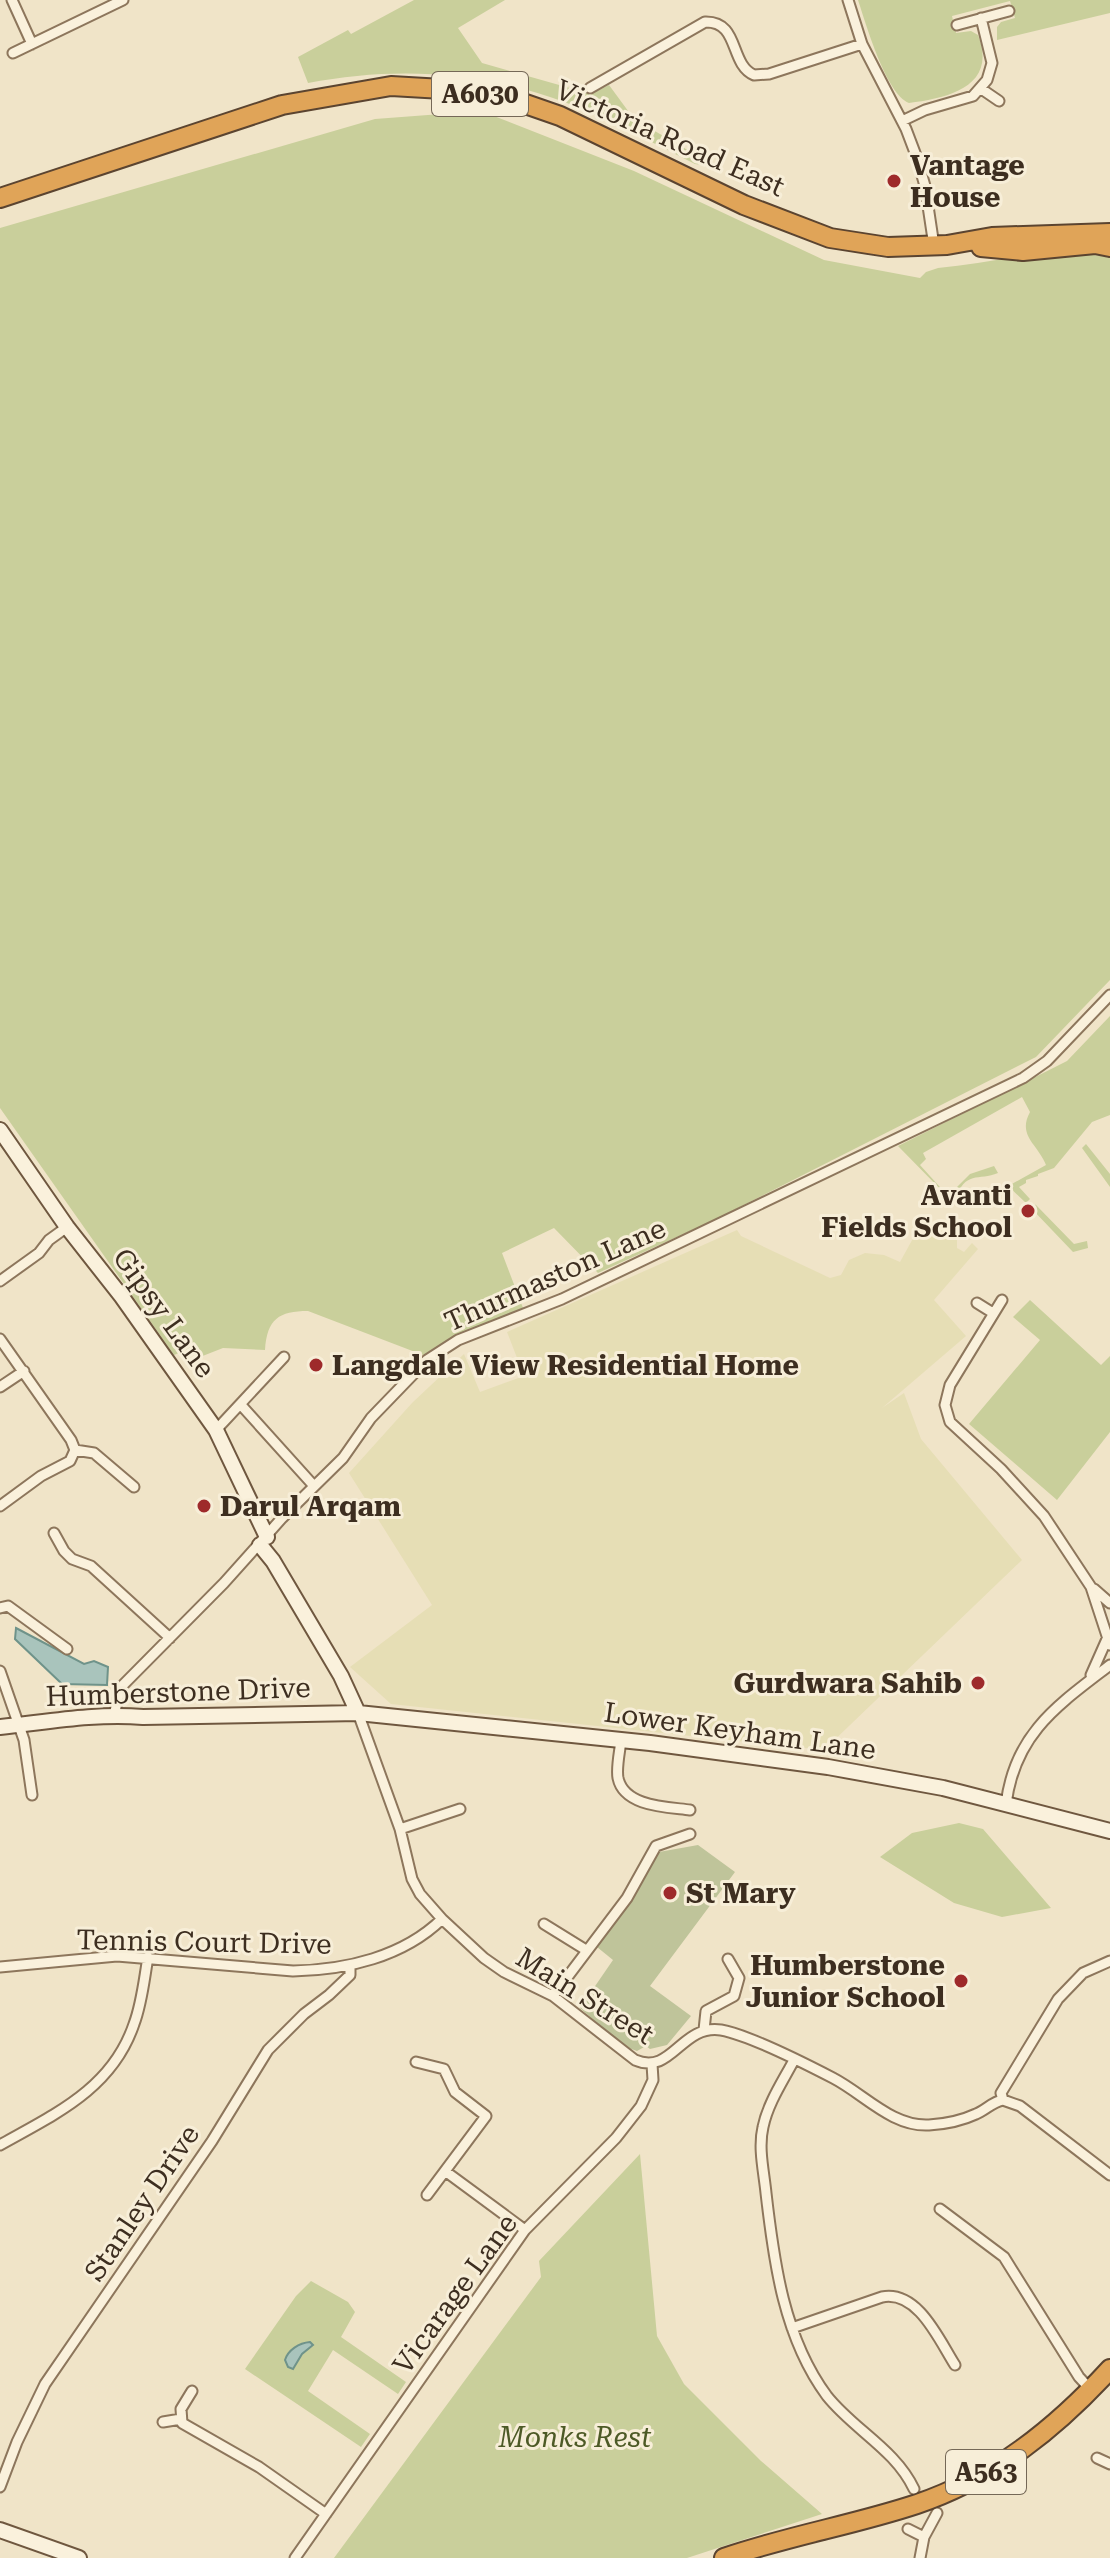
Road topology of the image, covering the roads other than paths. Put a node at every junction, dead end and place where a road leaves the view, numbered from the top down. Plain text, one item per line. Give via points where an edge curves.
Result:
1 (12, 0) edge
2 (123, 0) edge
3 (848, 0) edge
4 (1009, 11) dead end
5 (981, 18) junction
6 (957, 25) dead end
7 (32, 44) junction
8 (862, 44) junction
9 (13, 53) dead end
10 (590, 88) dead end
11 (980, 88) junction
12 (999, 101) dead end
13 (902, 121) junction
14 (0, 198) edge
15 (1110, 233) edge
16 (940, 245) junction
17 (1110, 247) edge
18 (1110, 995) edge
19 (0, 1130) edge
20 (67, 1227) junction
21 (0, 1281) edge
22 (1002, 1300) dead end
23 (977, 1303) dead end
24 (993, 1313) junction
25 (0, 1339) edge
26 (284, 1357) dead end
27 (24, 1371) junction
28 (0, 1387) edge
29 (241, 1405) junction
30 (216, 1430) junction
31 (75, 1450) junction
32 (314, 1486) junction
33 (134, 1487) dead end
34 (0, 1506) edge
35 (54, 1533) dead end
36 (263, 1541) junction
37 (1091, 1587) junction
38 (1110, 1603) edge
39 (0, 1608) edge
40 (1108, 1636) edge
41 (170, 1638) junction
42 (67, 1649) dead end
43 (1110, 1665) edge
44 (0, 1671) edge
45 (1089, 1678) junction
46 (358, 1713) junction
47 (114, 1715) junction
48 (18, 1725) junction
49 (0, 1727) edge
50 (621, 1740) junction
51 (32, 1795) dead end
52 (1006, 1804) junction
53 (460, 1809) dead end
54 (690, 1810) dead end
55 (400, 1829) junction
56 (1110, 1831) edge
57 (690, 1834) dead end
58 (442, 1919) junction
59 (544, 1924) dead end
60 (586, 1950) junction
61 (148, 1957) junction
62 (728, 1959) dead end
63 (1110, 1961) edge
64 (0, 1967) edge
65 (350, 1967) junction
66 (553, 1996) junction
67 (704, 2030) junction
68 (794, 2060) junction
69 (416, 2062) dead end
70 (652, 2064) junction
71 (1003, 2100) junction
72 (0, 2145) edge
73 (445, 2171) junction
74 (1110, 2175) edge
75 (427, 2195) dead end
76 (940, 2209) dead end
77 (525, 2230) junction
78 (792, 2328) junction
79 (955, 2365) dead end
80 (1110, 2369) edge
81 (1091, 2390) junction
82 (192, 2391) dead end
83 (181, 2419) junction
84 (163, 2422) dead end
85 (1097, 2458) dead end
86 (1110, 2464) edge
87 (0, 2487) edge
88 (914, 2489) dead end
89 (937, 2513) dead end
90 (326, 2514) junction
91 (833, 2528) junction
92 (908, 2529) dead end
93 (0, 2530) edge
94 (924, 2537) junction
95 (79, 2558) edge
96 (295, 2558) edge
97 (724, 2558) edge
98 (758, 2558) edge
99 (920, 2558) edge

1 - 7 street
2 - 7 street
3 - 8 street
4 - 5 street
5 - 6 street
5 - 11 street via 992,63
7 - 9 street
8 - 10 street via 754,75 743,68 722,26 705,22
8 - 13 street
11 - 12 street
11 - 13 street via 962,100
13 - 16 street
14 - 16 highway, Victoria Road East / A6030 via 282,105 391,86 514,100 560,116 744,205 830,238 888,247
15 - 16 highway, Victoria Road East / A6030 via 992,237
16 - 17 highway, Victoria Road East / A6030 via 1023,251
18 - 32 street, Thurmaston Lane via 1047,1061 1023,1078 562,1299 458,1340 427,1360
19 - 20 street, Gipsy Lane
20 - 21 street
20 - 30 street, Gipsy Lane
22 - 24 street
23 - 24 street
24 - 37 street via 950,1385 946,1413 955,1429 1030,1500
25 - 27 street
26 - 29 street
27 - 28 street
27 - 31 street
29 - 30 street
29 - 32 street
30 - 36 street, Gipsy Lane
31 - 33 street via 94,1453
31 - 34 street via 70,1461
32 - 36 street, Thurmaston Lane
35 - 41 street via 72,1559 91,1566
36 - 41 street, Thurmaston Lane
36 - 46 street, Gipsy Lane
37 - 38 street
37 - 40 street
39 - 42 street via 8,1606
40 - 45 street
41 - 47 street, Thurmaston Lane via 121,1687
43 - 45 street
44 - 48 street
45 - 52 street via 1049,1714 1026,1744 1011,1774
46 - 47 street, Humberstone Drive
46 - 50 street, Lower Keyham Lane
46 - 55 street, Main Street
47 - 48 street, Humberstone Drive
48 - 49 street, Humberstone Drive
48 - 51 street
50 - 52 street, Lower Keyham Lane via 828,1767
50 - 54 street via 617,1777 629,1794 636,1800
52 - 56 street, Lower Keyham Lane
53 - 55 street
55 - 58 street, Main Street via 412,1879
57 - 60 street via 656,1846 627,1898
58 - 65 street, Tennis Court Drive via 425,1936
58 - 66 street, Main Street via 504,1972
59 - 60 street
60 - 66 street
61 - 64 street, Tennis Court Drive
61 - 65 street, Tennis Court Drive via 293,1971
61 - 72 street via 134,2024 110,2070 78,2101
62 - 67 street via 739,1978 734,1996 706,2011
63 - 71 street via 1083,1973 1058,1999 1008,2080
65 - 87 street, Stanley Drive via 350,1975 268,2050 45,2384
66 - 70 street, Main Street via 630,2057
67 - 68 street via 742,2037
67 - 70 street, Main Street
68 - 71 street via 909,2124 953,2123
68 - 78 street via 766,2115 761,2143 771,2238
69 - 73 street via 444,2069 457,2095 486,2116
70 - 77 street, Vicarage Lane via 651,2088 616,2138
71 - 74 street via 1020,2106
73 - 75 street
73 - 77 street
76 - 81 street via 1004,2257
77 - 90 street, Vicarage Lane
78 - 79 street via 898,2296 912,2304
78 - 88 street via 829,2397 897,2461
80 - 81 highway, A563
81 - 91 highway, A563 via 1045,2434 965,2484
82 - 83 street
83 - 84 street
83 - 90 street
85 - 86 street
89 - 94 street
90 - 96 street, Vicarage Lane
91 - 97 highway, A563
91 - 98 highway, A563
92 - 94 street
93 - 95 street
94 - 99 street

